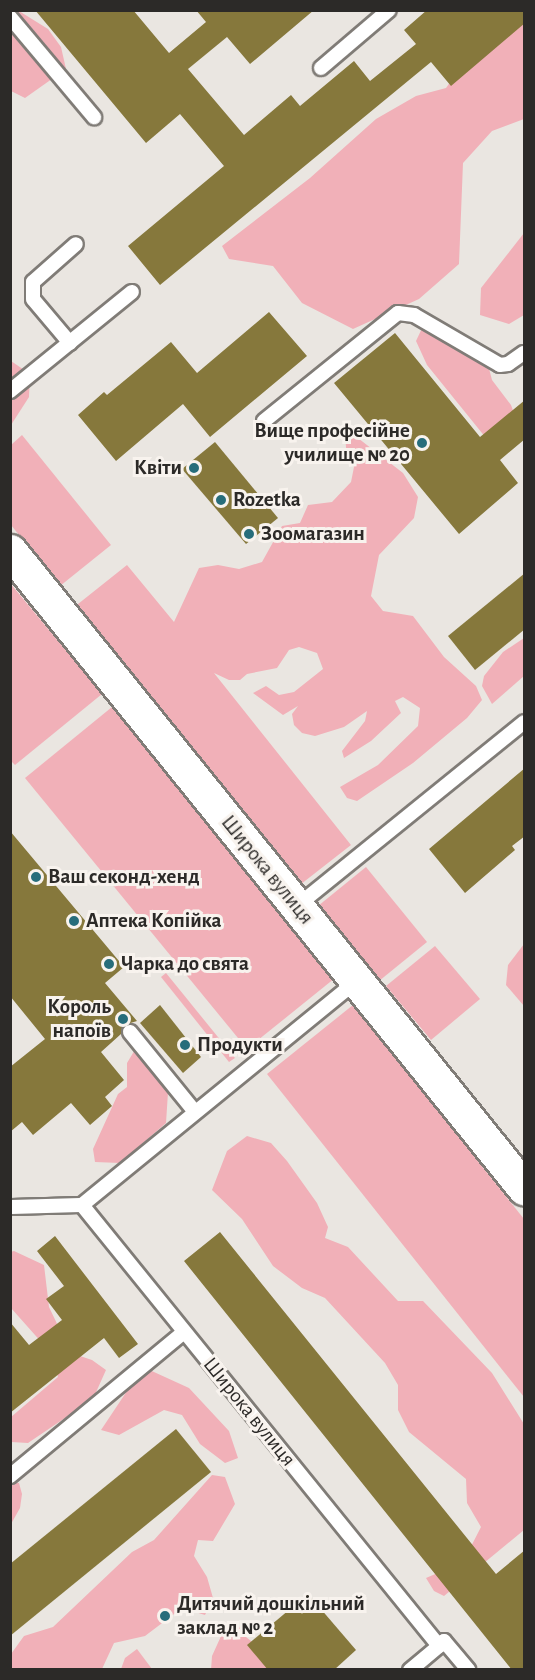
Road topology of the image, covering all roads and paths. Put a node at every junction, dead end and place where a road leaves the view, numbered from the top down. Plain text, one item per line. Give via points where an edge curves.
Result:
1 (389, 10) edge
2 (10, 17) edge
3 (321, 69) dead end
4 (94, 117) dead end
5 (76, 244) dead end
6 (132, 292) dead end
7 (70, 343) junction
8 (525, 353) edge
9 (10, 391) edge
10 (264, 421) dead end
11 (10, 551) edge
12 (525, 722) edge
13 (297, 906) junction
14 (357, 981) junction
15 (130, 1032) dead end
16 (195, 1112) junction
17 (525, 1188) edge
18 (82, 1205) junction
19 (10, 1207) edge
20 (184, 1332) junction
21 (10, 1476) edge
22 (439, 1646) junction
23 (410, 1670) edge
24 (468, 1670) edge

1 - 3 lane
2 - 4 lane
5 - 7 lane via 33,282 33,299
6 - 7 lane
7 - 9 lane
8 - 10 lane via 500,365 414,315 398,313
11 - 13 street, Широка вулиця
12 - 13 lane
13 - 14 street, Широка вулиця
14 - 16 lane
14 - 17 street, Широка вулиця
15 - 16 lane
16 - 18 lane
18 - 19 lane
18 - 20 lane, Широка вулиця
20 - 21 lane
20 - 22 lane, Широка вулиця
22 - 23 lane
22 - 24 lane, Широка вулиця via 444,1641

